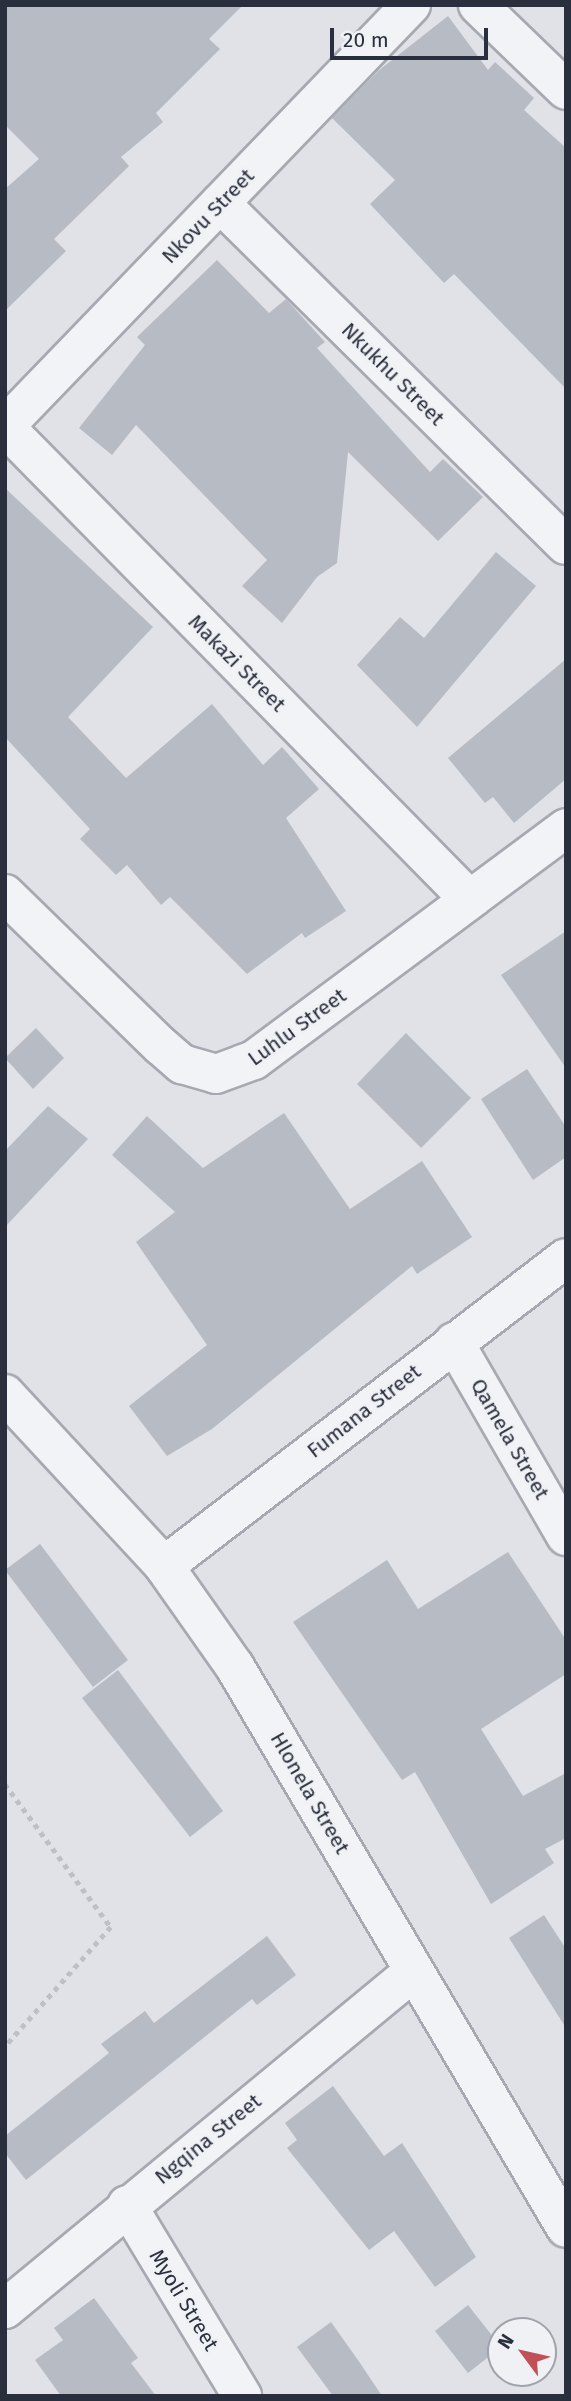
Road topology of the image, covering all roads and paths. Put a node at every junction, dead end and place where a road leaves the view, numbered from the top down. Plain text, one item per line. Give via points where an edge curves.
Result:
1 (411, 5) edge
2 (478, 5) edge
3 (566, 90) edge
4 (220, 204) junction
5 (5, 427) edge
6 (566, 545) edge
7 (566, 828) edge
8 (5, 894) edge
9 (469, 899) junction
10 (566, 1258) edge
11 (454, 1342) junction
12 (5, 1394) edge
13 (566, 1536) edge
14 (164, 1566) junction
15 (5, 1784) edge
16 (413, 1972) junction
17 (5, 2047) edge
18 (127, 2205) junction
19 (566, 2228) edge
20 (5, 2309) edge
21 (242, 2396) edge

1 - 4 street, Nkovu Street
2 - 3 street
4 - 5 street, Nkovu Street
4 - 6 street, Nkukhu Street
5 - 9 street, Makazi Street
7 - 9 street, Luhlu Street
8 - 9 street, Luhlu Street via 182,1064 216,1074 254,1060
10 - 11 street, Fumana Street
11 - 13 street, Qamela Street
11 - 14 street, Fumana Street
12 - 14 street, Hlonela Street
14 - 16 street, Hlonela Street via 235,1667
15 - 17 path via 111,1927
16 - 18 street, Ngqina Street
16 - 19 street, Hlonela Street
18 - 20 street, Ngqina Street
18 - 21 street, Myoli Street

